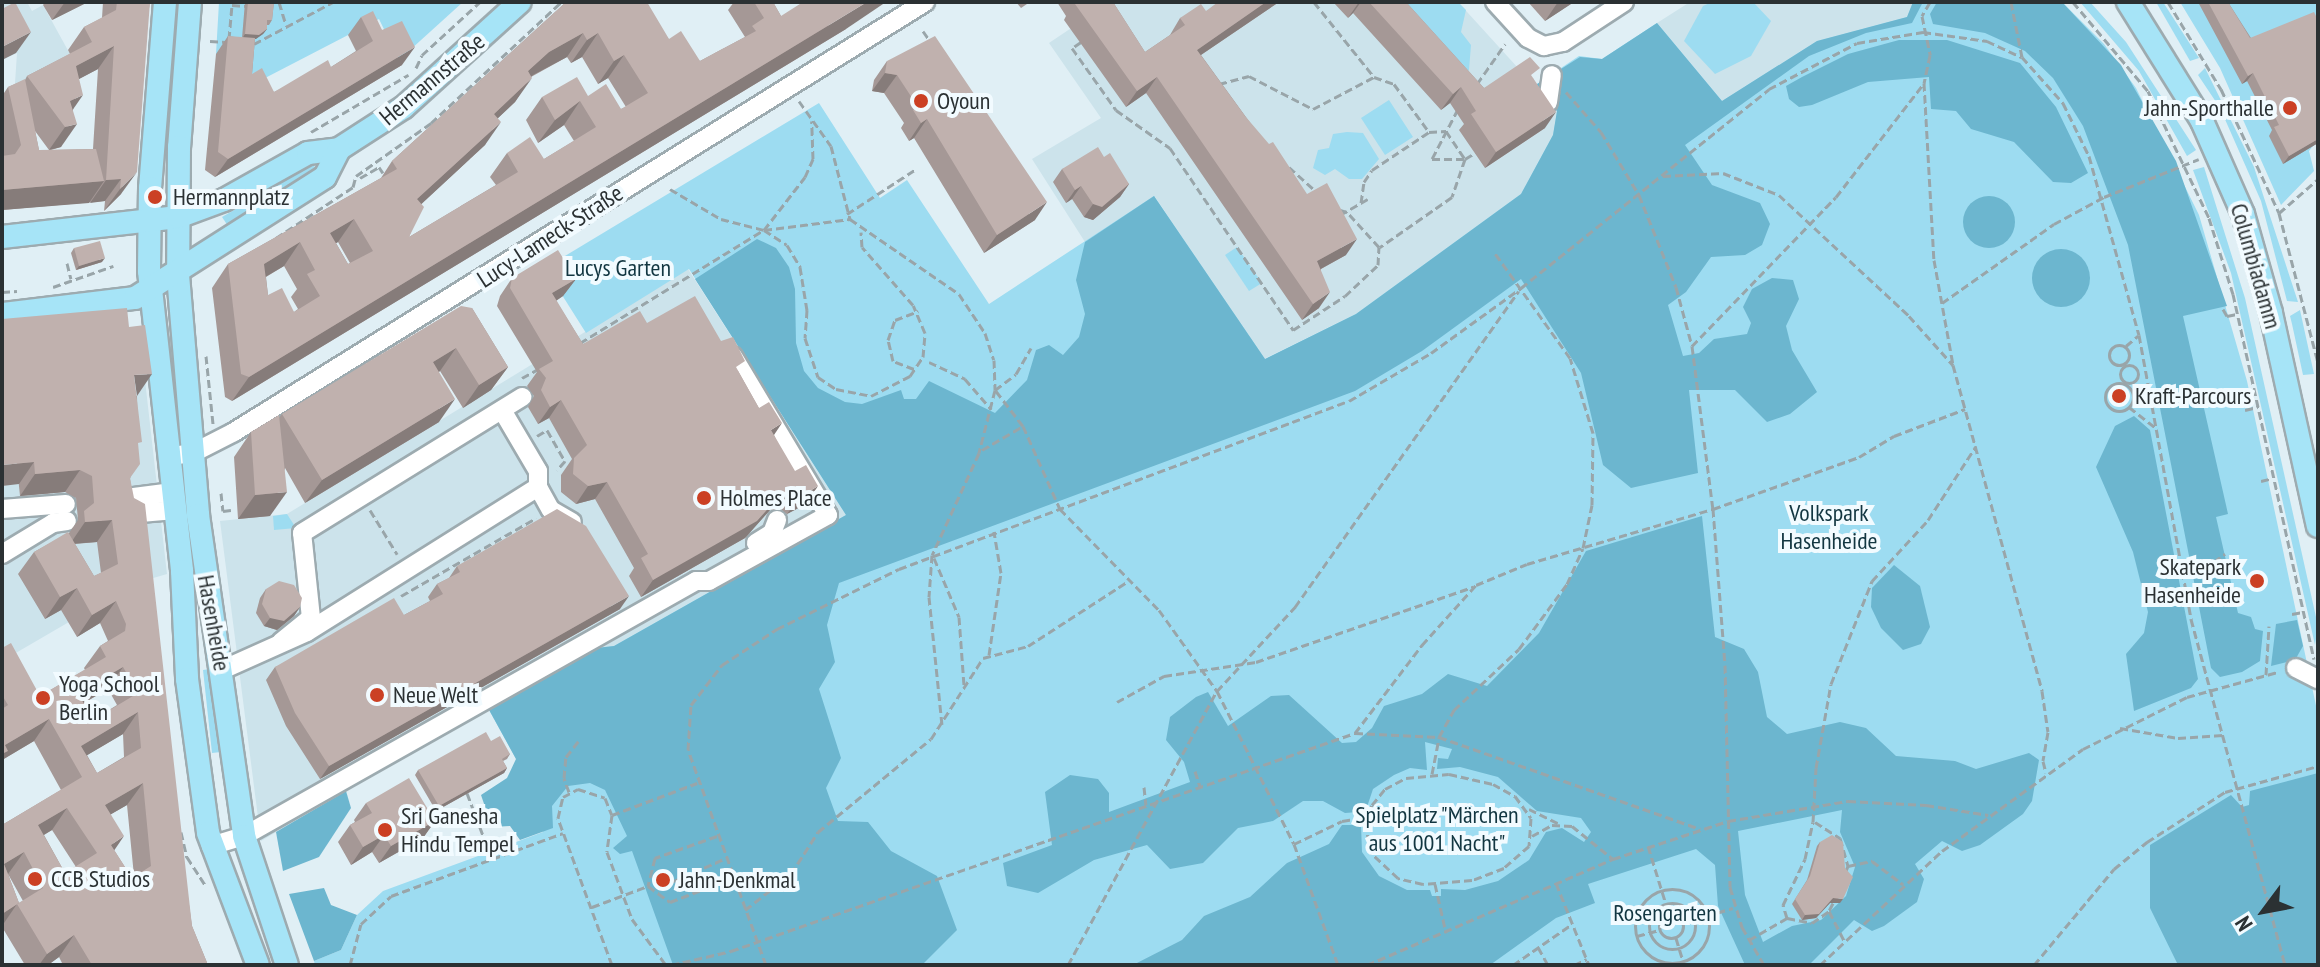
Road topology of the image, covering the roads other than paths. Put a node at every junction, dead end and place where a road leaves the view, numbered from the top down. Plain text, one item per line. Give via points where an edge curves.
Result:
1 (165, 2) edge
2 (190, 2) edge
3 (520, 2) edge
4 (925, 2) edge
5 (1495, 2) edge
6 (1624, 2) edge
7 (2116, 2) edge
8 (2128, 2) edge
9 (2143, 26) junction
10 (1552, 75) road end
11 (1548, 102) edge
12 (339, 149) junction
13 (178, 217) junction
14 (149, 223) junction
15 (2, 237) edge
16 (178, 275) junction
17 (150, 291) junction
18 (2, 314) edge
19 (733, 356) edge
20 (520, 389) road end
21 (502, 410) junction
22 (195, 452) junction
23 (169, 457) junction
24 (538, 487) junction
25 (174, 501) junction
26 (128, 506) edge
27 (2, 509) edge
28 (777, 520) edge
29 (2318, 526) edge
30 (589, 532) edge
31 (2, 554) edge
32 (696, 581) junction
33 (624, 592) edge
34 (637, 614) junction
35 (281, 642) junction
36 (2296, 668) road end
37 (222, 670) junction
38 (2318, 679) edge
39 (196, 761) junction
40 (236, 778) junction
41 (244, 836) junction
42 (211, 846) junction
43 (258, 965) edge
44 (287, 965) edge

1 - 14 main road
2 - 13 main road
3 - 12 main road, Hermannstraße via 404,107
4 - 22 street, Lucy-Lameck-Straße via 574,218 535,249
5 - 6 street via 1528,38 1544,46 1563,42
7 - 9 main road, Columbiadamm
8 - 9 main road, Columbiadamm
9 - 29 main road, Columbiadamm via 2217,151 2259,264
10 - 11 street
12 - 13 main road, Hermannstraße via 308,153 224,200
12 - 16 main road, Hermannstraße via 325,177
13 - 14 main road
13 - 16 main road
14 - 15 main road
14 - 17 main road
16 - 17 main road
16 - 22 main road, Hasenheide
17 - 18 main road via 118,304
17 - 23 main road, Hasenheide
19 - 32 street via 828,515 709,581
20 - 21 street
21 - 24 street via 538,471
21 - 35 street via 302,533 311,618
22 - 23 street, Lucy-Lameck-Straße
22 - 37 main road, Hasenheide via 211,627
23 - 25 main road, Hasenheide
24 - 30 street via 551,510
24 - 35 street via 307,632
25 - 26 street
25 - 39 main road, Hasenheide
27 - 31 street via 59,513
28 - 32 street via 772,533
32 - 34 street
33 - 34 street
34 - 41 street
35 - 37 street
36 - 38 street
37 - 40 main road, Hasenheide
39 - 40 main road via 217,777
39 - 42 main road, Hasenheide
40 - 41 main road, Hasenheide
41 - 42 street
41 - 44 main road, Hasenheide
42 - 43 main road, Hasenheide

